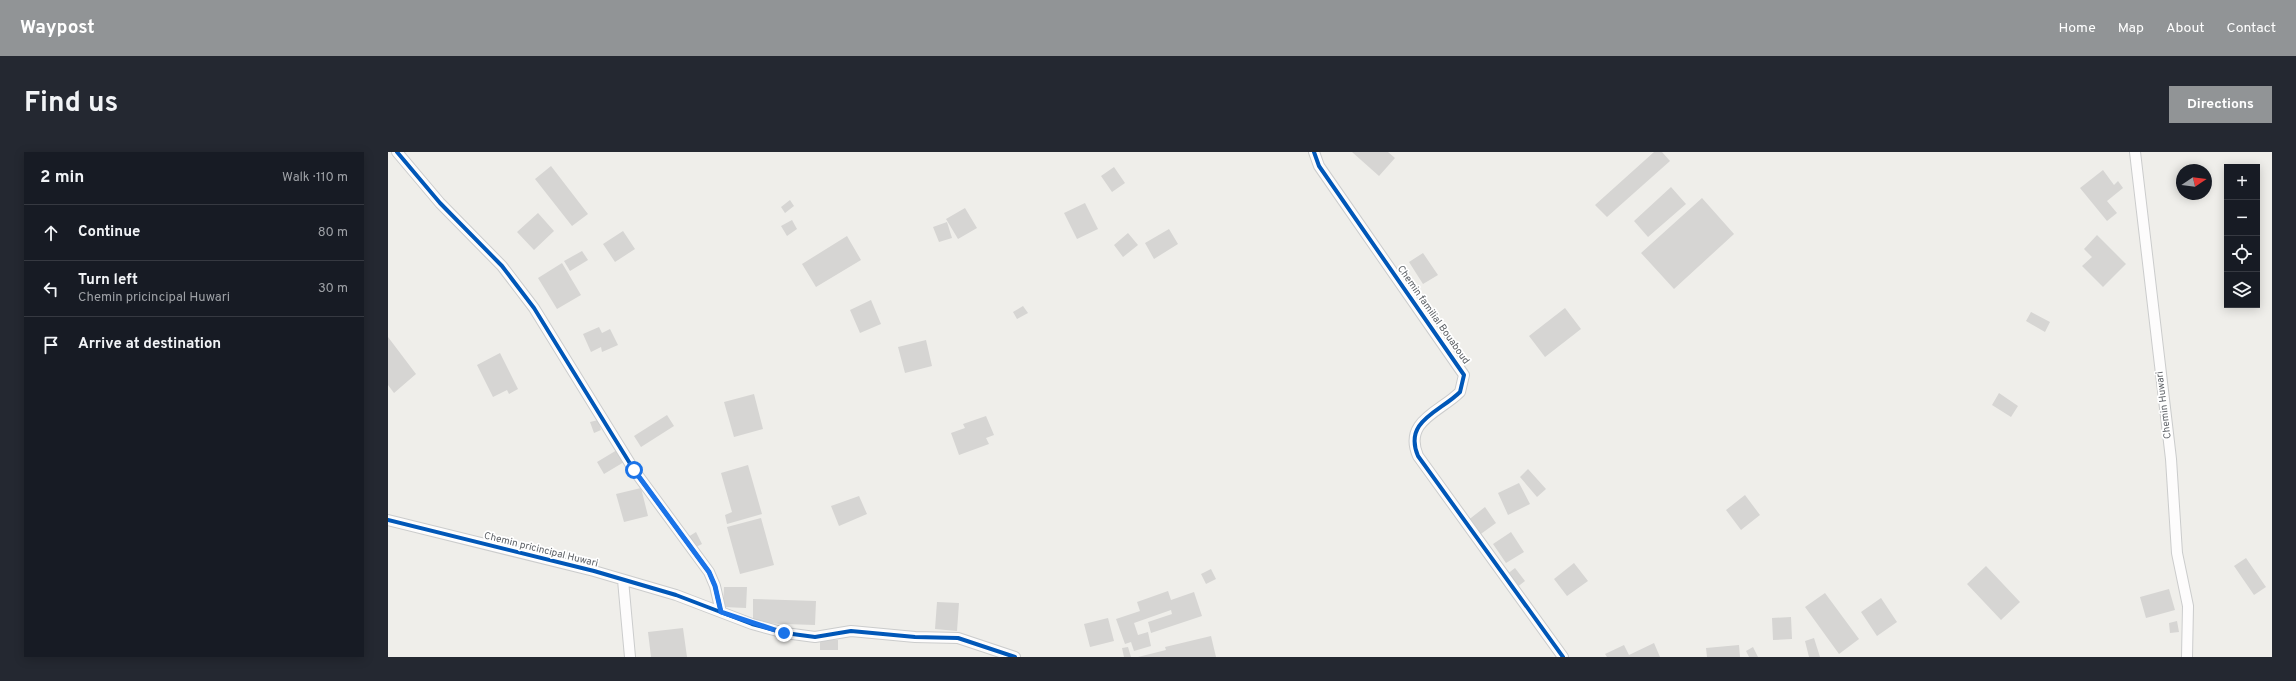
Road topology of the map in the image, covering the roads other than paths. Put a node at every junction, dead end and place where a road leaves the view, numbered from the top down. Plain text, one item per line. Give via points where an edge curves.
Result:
1 (397, 152) edge
2 (1314, 152) edge
3 (2135, 152) edge
4 (388, 520) edge
5 (623, 580) junction
6 (721, 612) junction
7 (630, 657) edge
8 (1015, 657) edge
9 (1563, 657) edge
10 (2187, 657) edge

1 - 6 street via 440,203 502,266 534,308 634,470 709,572
2 - 9 street, Chemin familial Bouaboud via 1319,166 1464,375 1460,392 1422,421 1416,429 1414,438 1418,456
3 - 10 street, Chemin Huwari via 2171,459 2176,552 2188,606
4 - 5 street, Chemin pricincipal Huwari
5 - 6 street, Chemin pricincipal Huwari via 676,595
5 - 7 street
6 - 8 street, Chemin pricincipal Huwari via 784,633 815,637 851,631 958,638

